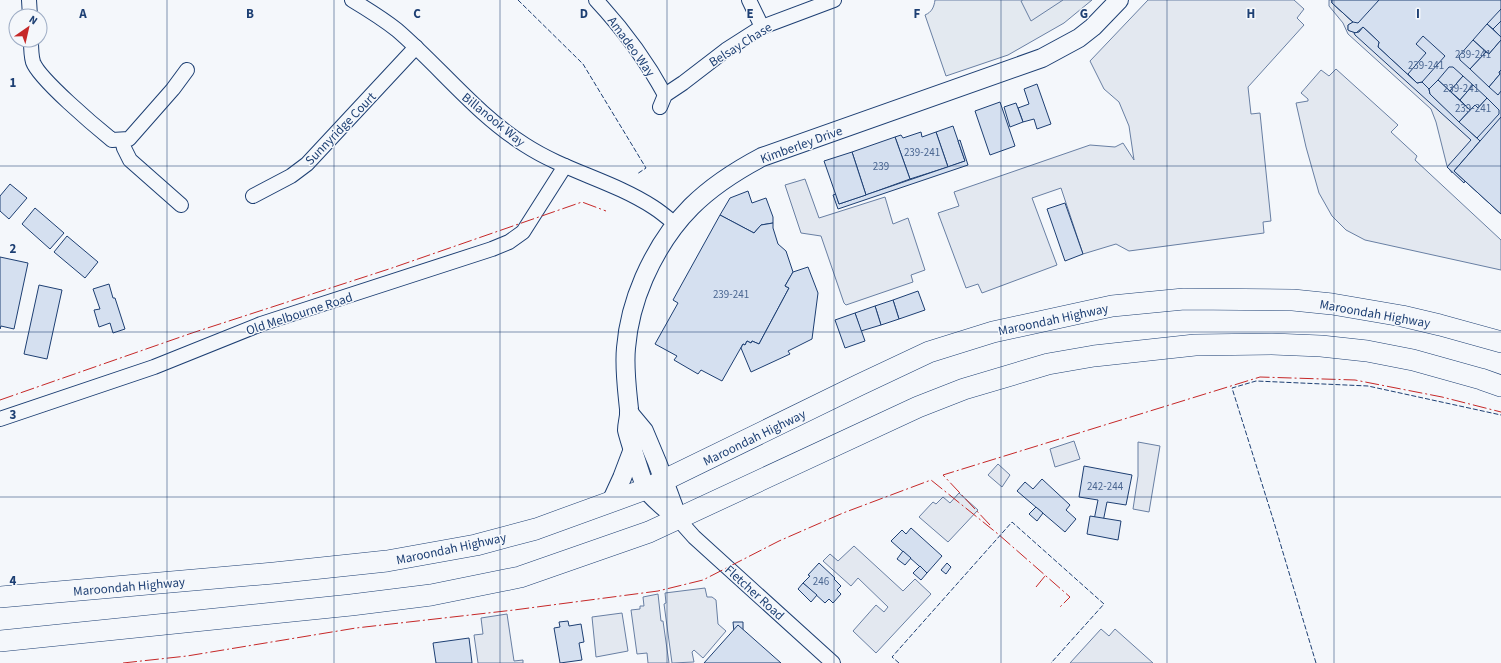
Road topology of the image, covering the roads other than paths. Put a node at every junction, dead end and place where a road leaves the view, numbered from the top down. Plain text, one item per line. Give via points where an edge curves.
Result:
1 (352, 0) edge
2 (596, 0) edge
3 (749, 0) edge
4 (834, 0) edge
5 (1119, 0) edge
6 (762, 27) junction
7 (416, 47) junction
8 (32, 48) edge
9 (187, 70) dead end
10 (662, 101) joint
11 (122, 140) junction
12 (565, 166) junction
13 (253, 196) dead end
14 (181, 205) dead end
15 (675, 224) junction
16 (1501, 342) edge
17 (1501, 386) edge
18 (630, 413) junction
19 (0, 419) edge
20 (633, 449) junction
21 (655, 485) junction
22 (611, 502) junction
23 (678, 519) junction
24 (0, 597) edge
25 (0, 641) edge
26 (833, 663) edge

1 - 7 street, Billanook Way via 395,29
2 - 10 street, Amadeo Way via 635,47
3 - 6 street
4 - 6 street, Belsay Chase
5 - 15 main road, Kimberley Drive via 1079,38 1042,58 762,157 712,187
6 - 10 street, Belsay Chase via 726,50
7 - 12 street, Billanook Way via 483,113 504,130 526,146
7 - 13 street, Sunnyridge Court via 306,164 291,176
8 - 11 street via 34,62 43,77 112,140
9 - 11 street via 128,139
11 - 14 street via 130,160
12 - 15 street, Billanook Way via 633,196
12 - 19 street, Old Melbourne Road via 523,232 509,242 256,326 154,367
15 - 18 main road, Kimberley Drive via 654,256 630,317 626,381
16 - 21 highway, Maroondah Highway via 1402,316 1293,300 1184,299 1112,306 993,332 929,352
17 - 23 highway via 1413,360 1321,346 1195,346 1094,356 1048,364 1003,377 918,407
18 - 20 main road, Kimberley Drive via 627,430
18 - 21 main road, Kimberley Drive via 644,431
20 - 21 main road, Kimberley Drive
20 - 22 main road
21 - 22 highway, Maroondah Highway
21 - 23 main road, Kimberley Drive
22 - 24 highway, Maroondah Highway via 536,529 476,545 387,561
23 - 25 highway via 520,577 431,595
23 - 26 street, Fletcher Road via 694,537

